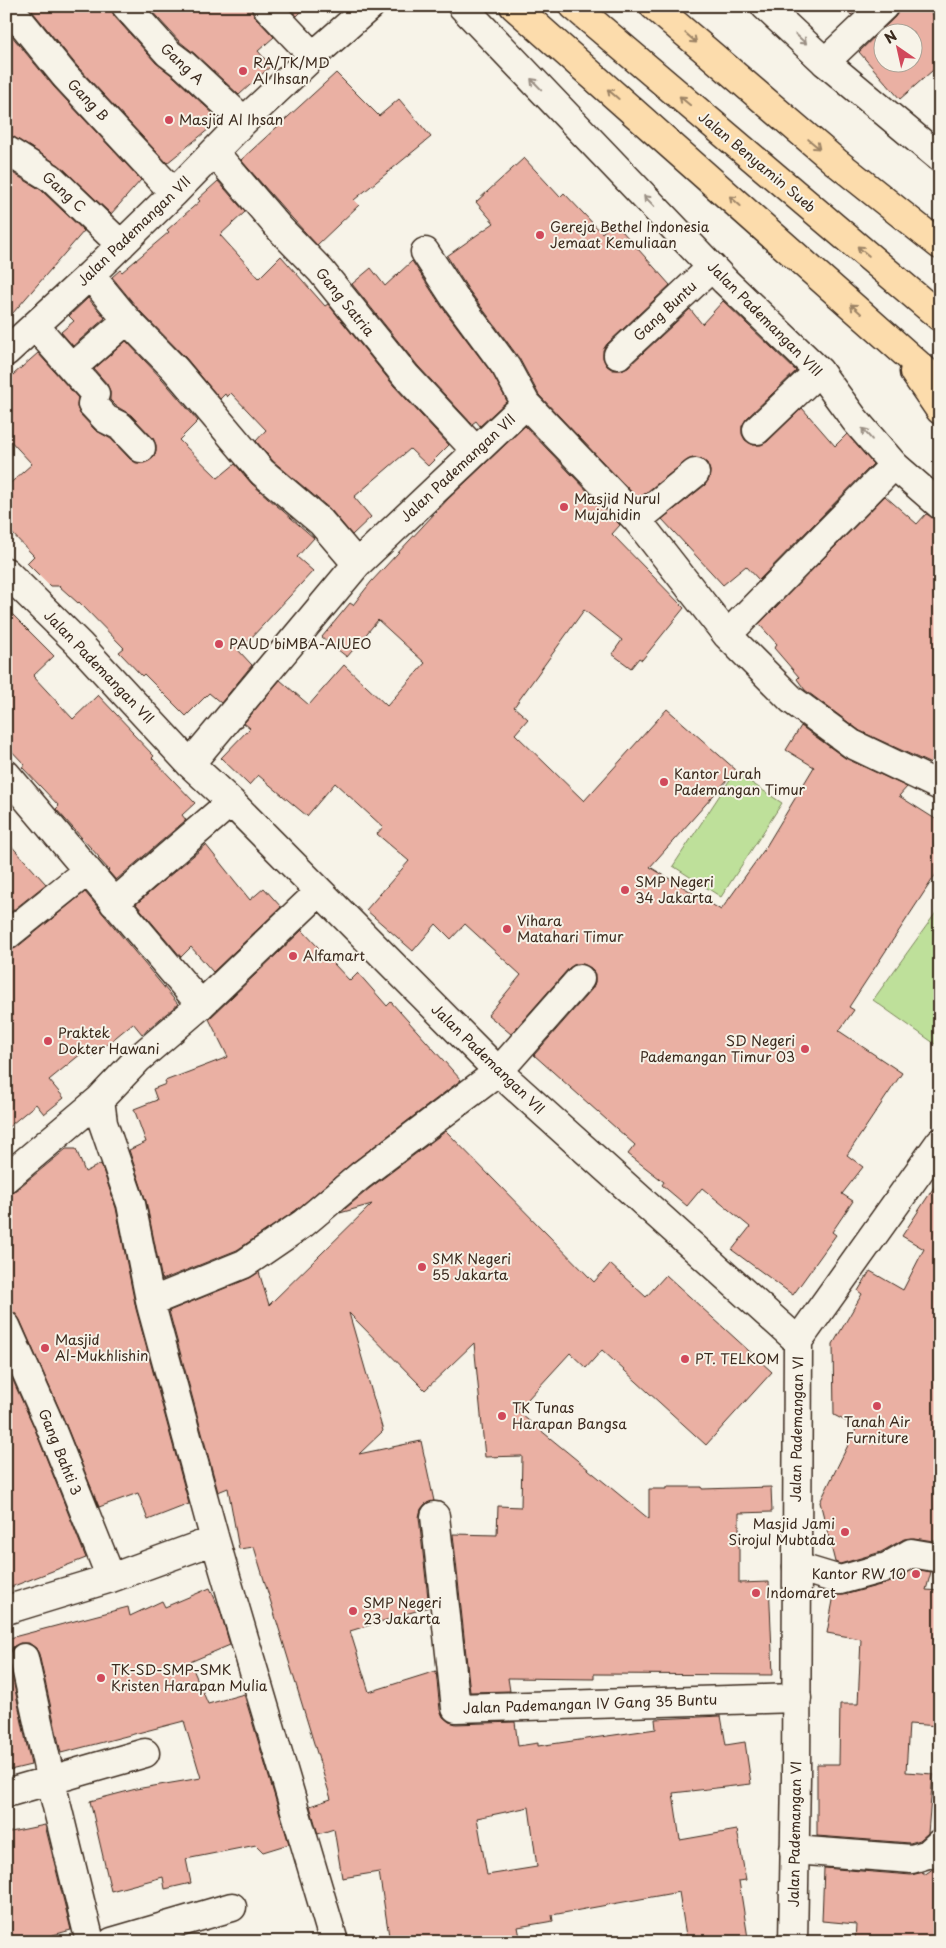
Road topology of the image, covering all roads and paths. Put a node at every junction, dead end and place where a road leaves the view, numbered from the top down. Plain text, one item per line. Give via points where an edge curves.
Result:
1 (8, 6) edge
2 (126, 6) edge
3 (266, 6) edge
4 (370, 6) edge
5 (462, 6) edge
6 (514, 6) edge
7 (574, 6) edge
8 (654, 6) edge
9 (765, 6) edge
10 (884, 6) edge
11 (305, 47) junction
12 (825, 62) junction
13 (237, 115) junction
14 (6, 150) edge
15 (214, 152) junction
16 (940, 158) edge
17 (167, 185) junction
18 (113, 238) junction
19 (940, 245) edge
20 (425, 252) dead end
21 (712, 267) junction
22 (90, 275) junction
23 (940, 317) edge
24 (128, 320) junction
25 (35, 326) junction
26 (893, 342) junction
27 (7, 349) edge
28 (618, 355) dead end
29 (72, 368) junction
30 (819, 371) junction
31 (940, 384) edge
32 (526, 404) junction
33 (940, 410) edge
34 (757, 430) dead end
35 (141, 448) dead end
36 (476, 451) junction
37 (894, 465) junction
38 (696, 473) dead end
39 (940, 505) edge
40 (637, 520) junction
41 (357, 564) junction
42 (6, 572) edge
43 (727, 635) junction
44 (190, 764) junction
45 (6, 774) edge
46 (940, 786) edge
47 (231, 802) junction
48 (87, 871) junction
49 (319, 892) junction
50 (120, 898) junction
51 (6, 936) edge
52 (580, 979) dead end
53 (210, 996) junction
54 (498, 1072) junction
55 (101, 1109) junction
56 (940, 1142) edge
57 (6, 1178) edge
58 (151, 1305) junction
59 (6, 1326) edge
60 (798, 1341) junction
61 (435, 1516) dead end
62 (208, 1543) junction
63 (940, 1558) edge
64 (798, 1567) junction
65 (111, 1578) junction
66 (6, 1610) edge
67 (24, 1658) dead end
68 (797, 1698) junction
69 (145, 1753) dead end
70 (51, 1782) junction
71 (6, 1793) edge
72 (940, 1843) edge
73 (794, 1850) junction
74 (232, 1907) dead end
75 (90, 1942) edge
76 (112, 1942) edge
77 (334, 1942) edge
78 (792, 1942) edge

1 - 17 street, Gang B via 64,76
2 - 13 street, Gang A via 168,53
3 - 11 street
4 - 11 street, Jalan Pademangan VII
21 -> 5 street, Jalan Pademangan VIII
26 -> 6 main road
23 -> 7 main road, Jalan Benyamin Sueb
8 -> 19 main road via 828,156
9 -> 12 street
10 - 12 street
11 - 13 street, Jalan Pademangan VII
12 - 16 street
13 - 15 street, Jalan Pademangan VII
14 - 18 street, Gang C via 51,178
15 - 17 street, Jalan Pademangan VII
15 - 36 street, Gang Satria via 321,271 406,376
17 - 18 street, Jalan Pademangan VII
18 - 22 street, Jalan Pademangan VII
20 - 32 street via 506,367
21 - 28 street, Gang Buntu
21 - 30 street, Jalan Pademangan VIII
22 - 24 street
22 - 25 street, Jalan Pademangan VII
24 - 29 street
24 - 41 street via 175,369 262,472 321,522
25 - 27 street, Jalan Pademangan VII
25 - 29 street
26 - 31 main road
26 - 33 main road
29 - 35 street via 95,394 92,404
30 - 34 street
37 -> 30 street, Jalan Pademangan VIII
32 - 36 street, Jalan Pademangan VII
32 - 40 street, Jalan Pademangan VII
36 - 41 street, Jalan Pademangan VII
37 - 39 street, Jalan Pademangan VIII
37 - 43 street
38 - 40 street
40 - 43 street, Jalan Pademangan VII
41 - 44 street, Jalan Pademangan VII
42 - 44 street, Jalan Pademangan VII via 80,645
43 - 46 street, Jalan Pademangan VII via 792,700 852,744
44 - 47 street, Jalan Pademangan VII
45 - 48 street
47 - 49 street, Jalan Pademangan VII
47 - 50 street
48 - 50 street
48 - 51 street
49 - 53 street
49 - 54 street, Jalan Pademangan VII
50 - 53 street
52 - 54 street
53 - 55 street via 138,1059
54 - 58 street via 360,1176 304,1223 244,1264 160,1298
54 - 60 street, Jalan Pademangan VII
55 - 57 street
55 - 58 street via 131,1204
56 - 60 street, Jalan Pademangan VI
58 - 62 street
59 - 65 street, Gang Bahti 3
60 - 64 street, Jalan Pademangan VI
61 - 68 street, Jalan Pademangan IV Gang 35 Buntu via 456,1708
62 - 65 street
62 - 77 street
63 - 64 street via 911,1553 887,1567 840,1580
64 - 68 street, Jalan Pademangan VI
65 - 66 street
67 - 70 street
68 - 73 street, Jalan Pademangan VI
69 - 70 street
70 - 71 street
70 - 75 street
72 - 73 street via 928,1854 912,1859
73 - 78 street, Jalan Pademangan VI
74 - 76 street

